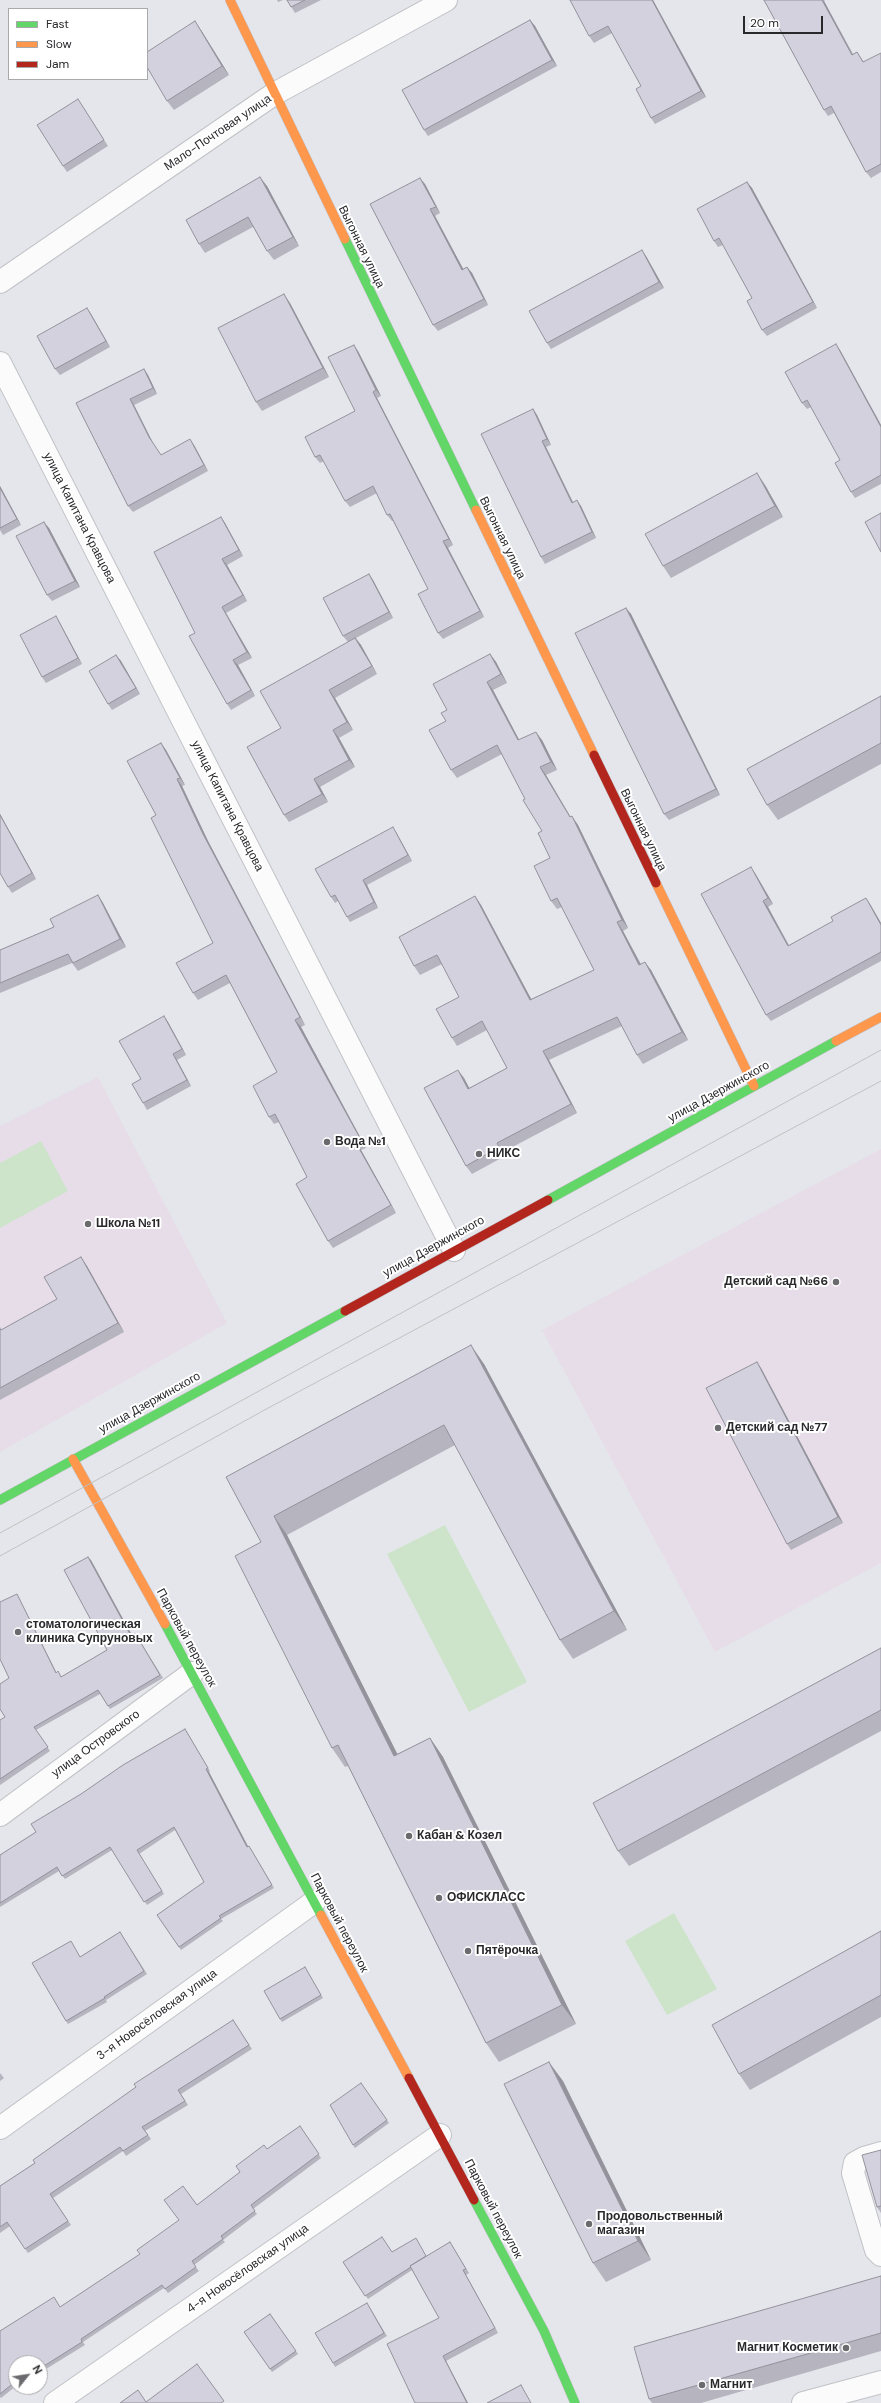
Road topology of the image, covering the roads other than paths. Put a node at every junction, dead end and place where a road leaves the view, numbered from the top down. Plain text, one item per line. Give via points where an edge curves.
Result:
1 (230, 0) edge
2 (446, 0) edge
3 (274, 94) junction
4 (0, 282) edge
5 (0, 363) edge
6 (881, 1017) edge
7 (754, 1086) junction
8 (454, 1250) junction
9 (73, 1459) junction
10 (0, 1500) edge
11 (192, 1673) junction
12 (0, 1815) edge
13 (314, 1902) junction
14 (0, 2128) edge
15 (440, 2135) junction
16 (881, 2153) edge
17 (881, 2255) edge
18 (881, 2382) edge
19 (55, 2403) edge
20 (575, 2403) edge
21 (803, 2403) edge

1 - 3 street, Выгонная улица
2 - 3 street, Мало-Почтовая улица
3 - 4 street, Мало-Почтовая улица
3 - 7 street, Выгонная улица
5 - 8 street, улица Капитана Кравцова
6 - 7 street, улица Дзержинского
7 - 8 street, улица Дзержинского
8 - 9 street, улица Дзержинского
9 - 10 street, улица Дзержинского
9 - 11 street, Парковый переулок
11 - 12 street, улица Островского
11 - 13 street, Парковый переулок
13 - 14 street, 3-я Новосёловская улица
13 - 15 street, Парковый переулок
15 - 19 street, 4-я Новосёловская улица
15 - 20 street, Парковый переулок via 544,2331
16 - 17 street via 856,2163 853,2173 876,2250
18 - 21 street

